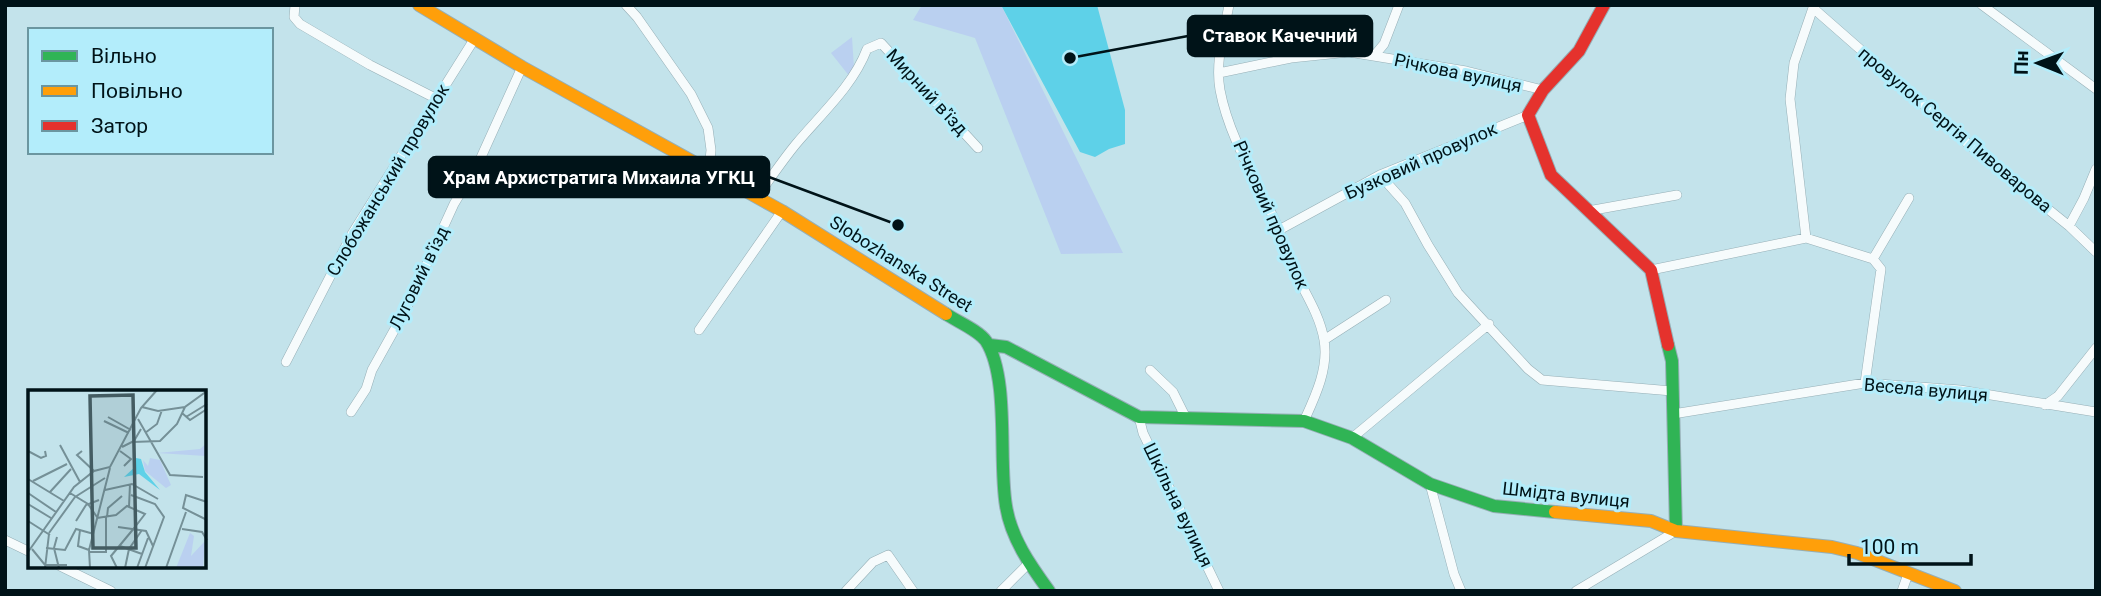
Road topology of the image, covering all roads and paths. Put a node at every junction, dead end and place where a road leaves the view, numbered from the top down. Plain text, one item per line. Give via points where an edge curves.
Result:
1 (295, 5) edge
2 (419, 5) edge
3 (626, 5) edge
4 (639, 5) edge
5 (1229, 5) edge
6 (1399, 5) edge
7 (1604, 5) edge
8 (1982, 5) edge
9 (1813, 6) edge
10 (637, 17) junction
11 (475, 38) junction
12 (1374, 56) junction
13 (522, 68) junction
14 (1219, 73) junction
15 (2096, 89) edge
16 (1543, 90) junction
17 (438, 99) junction
18 (1528, 115) junction
19 (978, 148) dead end
20 (709, 169) junction
21 (2096, 169) edge
22 (1380, 175) junction
23 (1677, 195) dead end
24 (757, 197) junction
25 (1909, 198) dead end
26 (782, 211) junction
27 (1588, 211) junction
28 (2069, 226) junction
29 (1279, 230) junction
30 (1805, 238) junction
31 (2096, 252) edge
32 (1873, 259) junction
33 (1651, 270) junction
34 (1385, 300) dead end
35 (1489, 324) junction
36 (699, 330) dead end
37 (1324, 340) junction
38 (990, 345) junction
39 (2096, 348) edge
40 (286, 362) dead end
41 (1150, 370) dead end
42 (1865, 383) junction
43 (1672, 391) junction
44 (2045, 405) junction
45 (351, 412) dead end
46 (2096, 412) edge
47 (1672, 414) junction
48 (1139, 417) junction
49 (1186, 418) junction
50 (1304, 421) junction
51 (1352, 438) junction
52 (1430, 484) junction
53 (1676, 531) junction
54 (5, 540) edge
55 (28, 551) edge
56 (1029, 563) junction
57 (64, 568) edge
58 (1908, 574) junction
59 (110, 591) edge
60 (846, 591) edge
61 (913, 591) edge
62 (1001, 591) edge
63 (1049, 591) edge
64 (1219, 591) edge
65 (1461, 591) edge
66 (1576, 591) edge
67 (1902, 591) edge
68 (1955, 591) edge

1 - 17 street via 294,16 300,24
2 - 11 street, Slobozhanska Street
3 - 10 street
4 - 10 street
5 - 14 street, Річковий провулок
6 - 12 street, Річкова вулиця via 1384,44
7 - 16 street via 1579,51
8 - 15 street
9 - 28 street, провулок Сергія Пивоварова via 1982,156
9 - 30 street via 1794,63 1790,99
10 - 20 street via 691,94 708,128
11 - 13 street, Slobozhanska Street
11 - 17 street, Слобожанський провулок
12 - 14 street, Річкова вулиця via 1334,52
12 - 16 street, Річкова вулиця
13 - 20 street, Slobozhanska Street
13 - 45 street, Луговий в'їзд
14 - 29 street, Річковий провулок via 1234,132
16 - 18 street
17 - 40 street, Слобожанський провулок via 352,234
18 - 22 street, Бузковий провулок
18 - 27 street via 1551,175
19 - 24 street, Мирний в'їзд via 881,43 867,49 849,82
20 - 24 street, Slobozhanska Street
21 - 28 street
22 - 29 street, Бузковий провулок
22 - 35 street via 1405,203 1458,293
23 - 27 street
24 - 26 street, Slobozhanska Street
25 - 32 street
26 - 36 street
26 - 38 street, Slobozhanska Street via 977,332
27 - 33 street
28 - 31 street, провулок Сергія Пивоварова
29 - 37 street, Річковий провулок via 1318,316
30 - 32 street
30 - 33 street
32 - 42 street via 1881,269
33 - 43 street via 1672,361
34 - 37 street
35 - 43 street via 1542,380
35 - 51 street
37 - 50 street, Річковий провулок via 1317,393
38 - 48 street, Шмідта вулиця via 1006,347
38 - 56 street via 997,372 1006,506
39 - 44 street via 2058,396
41 - 49 street via 1173,391
42 - 44 street, Весела вулиця via 1960,390
42 - 47 street, Весела вулиця
43 - 47 street
44 - 46 street, Весела вулиця
47 - 53 street
48 - 49 street, Шмідта вулиця
48 - 64 street, Шкільна вулиця
49 - 50 street, Шмідта вулиця
50 - 51 street, Шмідта вулиця
51 - 52 street, Шмідта вулиця
52 - 53 street, Шмідта вулиця via 1493,506 1651,521
52 - 65 street
53 - 58 street, Шмідта вулиця via 1832,547
53 - 66 street
54 - 55 street
56 - 62 street
56 - 63 street
57 - 59 street
58 - 67 street
58 - 68 street, Шмідта вулиця
60 - 61 street via 873,562 888,555

